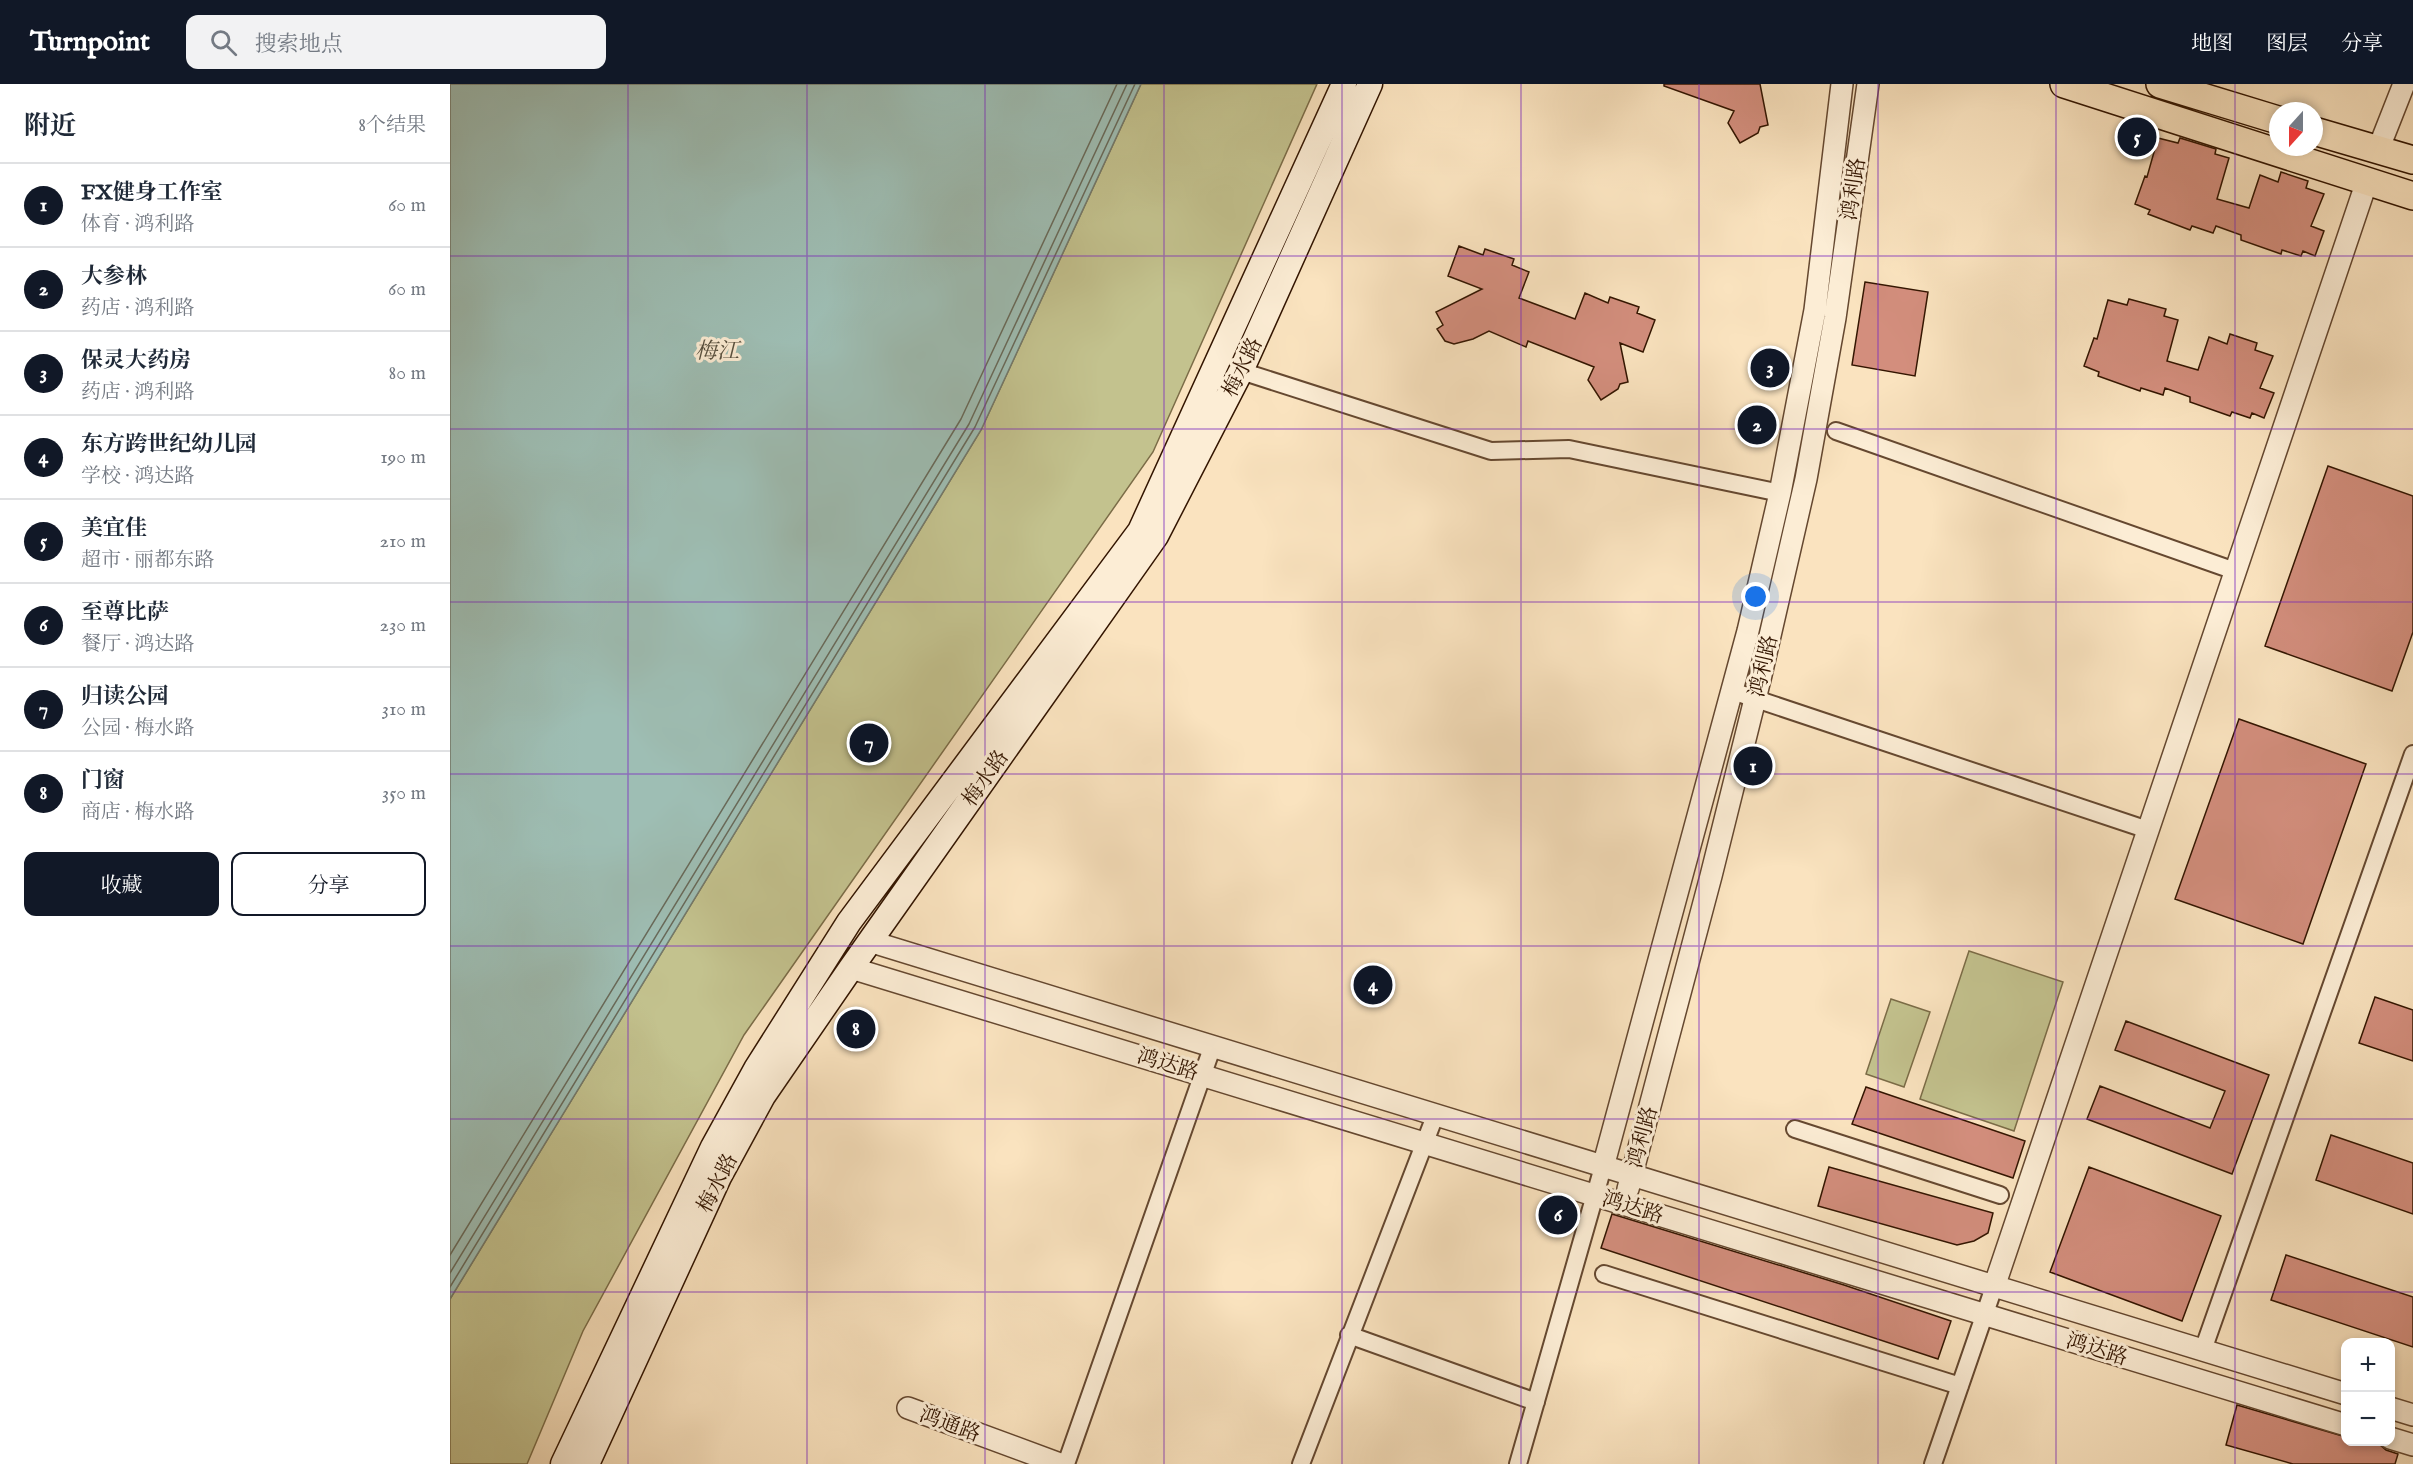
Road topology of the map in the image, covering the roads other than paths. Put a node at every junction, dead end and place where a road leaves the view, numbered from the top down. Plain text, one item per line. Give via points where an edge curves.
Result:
1 (1344, 84) edge
2 (1370, 84) edge
3 (1842, 84) edge
4 (1868, 84) edge
5 (2064, 84) edge
6 (2160, 84) edge
7 (2404, 84) edge
8 (2269, 117) edge
9 (2323, 134) edge
10 (2378, 150) junction
11 (2413, 160) edge
12 (2367, 181) junction
13 (2413, 196) edge
14 (1241, 371) junction
15 (1836, 431) dead end
16 (1780, 493) junction
17 (2235, 571) junction
18 (1732, 691) junction
19 (1755, 699) junction
20 (2413, 754) edge
21 (2148, 830) junction
22 (869, 941) junction
23 (851, 968) junction
24 (1212, 1048) junction
25 (1203, 1075) junction
26 (1435, 1116) junction
27 (1796, 1129) dead end
28 (1424, 1143) junction
29 (1603, 1167) junction
30 (1631, 1176) junction
31 (1595, 1195) junction
32 (2000, 1195) dead end
33 (1623, 1204) junction
34 (1604, 1274) dead end
35 (1994, 1287) junction
36 (1985, 1314) junction
37 (1349, 1335) junction
38 (2203, 1350) junction
39 (1960, 1386) junction
40 (2341, 1392) edge
41 (1536, 1402) junction
42 (908, 1408) dead end
43 (2395, 1409) edge
44 (2413, 1415) edge
45 (2341, 1423) edge
46 (2395, 1439) edge
47 (2413, 1445) edge
48 (563, 1464) edge
49 (587, 1464) edge
50 (1060, 1464) edge
51 (1066, 1464) edge
52 (1301, 1464) edge
53 (1518, 1464) edge
54 (1933, 1464) edge

1 - 48 main road, 梅水路 via 1140,531 849,921 756,1069 703,1167
2 - 14 main road, 梅水路
3 - 16 street, 鸿利路 via 1815,310
4 - 19 street, 鸿利路 via 1835,318 1812,444
5 - 12 main road
6 - 8 main road
7 - 10 street
9 - 10 main road
10 - 11 main road
12 - 13 main road
12 - 17 street
14 - 16 street via 1491,451 1569,449
14 - 22 main road, 梅水路 via 1156,536
15 - 17 street
16 - 18 street, 鸿利路
17 - 21 street
18 - 19 street
18 - 29 street, 鸿利路
19 - 21 street
19 - 30 street, 鸿利路
20 - 38 street
21 - 35 street
22 - 23 main road, 梅水路
22 - 24 street, 鸿达路
23 - 25 street, 鸿达路
23 - 49 main road, 梅水路 via 763,1096 719,1177
24 - 25 street
24 - 26 street, 鸿达路
25 - 28 street, 鸿达路
25 - 51 street
26 - 28 street
26 - 29 street, 鸿达路
27 - 32 street
28 - 31 street, 鸿达路
28 - 37 street
29 - 30 street, 鸿达路
29 - 31 street
30 - 33 street, 鸿利路
30 - 35 street, 鸿达路
31 - 33 street, 鸿达路
31 - 41 street
33 - 36 street, 鸿达路
34 - 39 street
35 - 36 street
35 - 38 street, 鸿达路
36 - 39 street
36 - 45 street, 鸿达路
37 - 41 street
37 - 52 street
38 - 40 street, 鸿达路
39 - 54 street
41 - 53 street
42 - 50 street, 鸿通路
43 - 44 street
46 - 47 street

